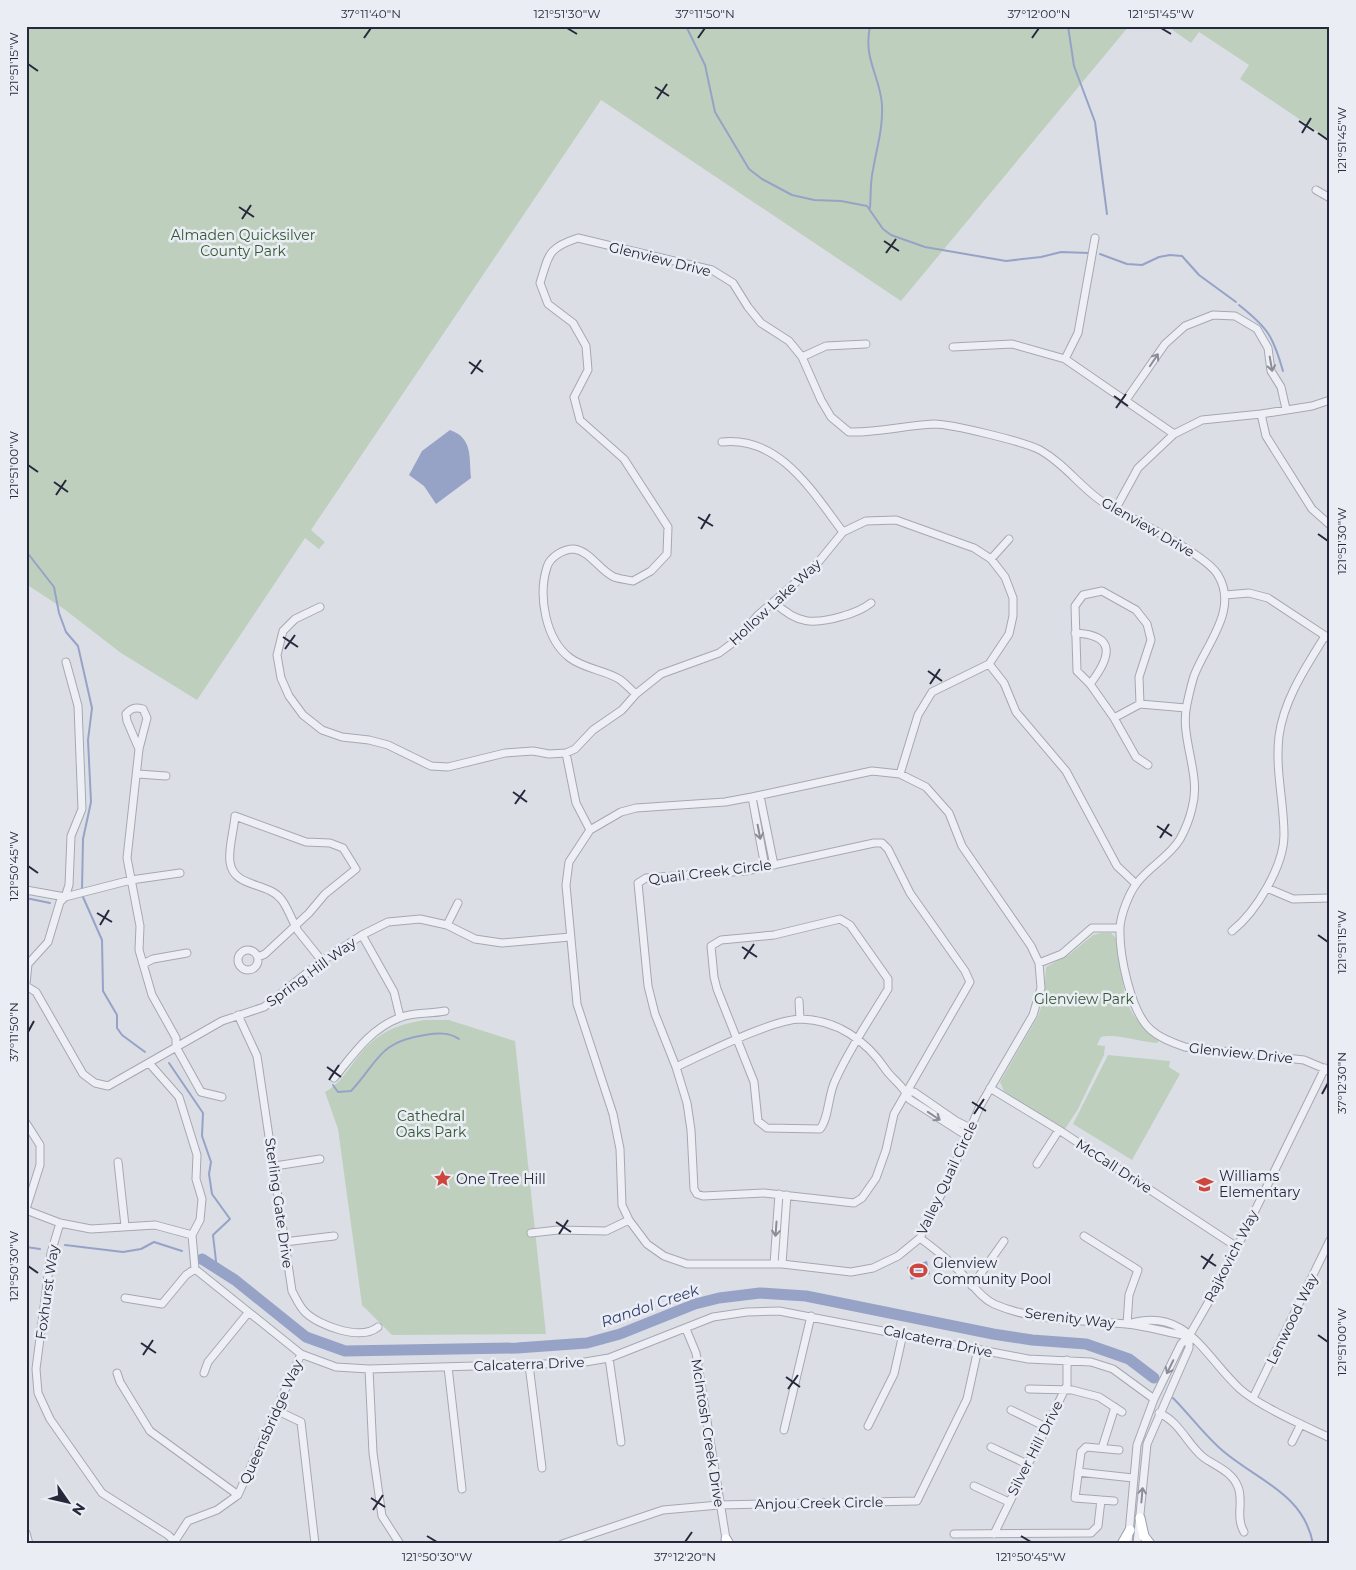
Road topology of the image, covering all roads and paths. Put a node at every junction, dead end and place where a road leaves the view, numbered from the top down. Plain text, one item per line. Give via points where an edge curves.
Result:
1 (1316, 190) dead end
2 (1330, 198) edge
3 (1095, 238) dead end
4 (866, 344) dead end
5 (953, 346) dead end
6 (802, 357) junction
7 (1064, 359) junction
8 (1126, 400) junction
9 (1330, 400) edge
10 (1286, 409) junction
11 (1261, 414) junction
12 (1174, 434) junction
13 (722, 442) dead end
14 (1115, 510) junction
15 (1330, 525) edge
16 (842, 532) junction
17 (1009, 539) dead end
18 (991, 559) junction
19 (1225, 596) junction
20 (774, 602) junction
21 (871, 603) dead end
22 (320, 607) dead end
23 (1074, 633) junction
24 (1328, 637) edge
25 (66, 662) dead end
26 (989, 664) junction
27 (1090, 684) junction
28 (636, 694) junction
29 (1140, 704) junction
30 (1186, 708) junction
31 (1114, 718) junction
32 (139, 749) junction
33 (566, 753) junction
34 (1148, 765) dead end
35 (138, 774) junction
36 (900, 774) junction
37 (166, 776) dead end
38 (760, 796) junction
39 (752, 797) junction
40 (590, 830) junction
41 (774, 865) junction
42 (765, 866) junction
43 (180, 873) dead end
44 (130, 880) junction
45 (1136, 884) junction
46 (1267, 888) junction
47 (26, 890) edge
48 (65, 897) junction
49 (1330, 898) edge
50 (458, 903) dead end
51 (447, 925) junction
52 (296, 927) junction
53 (1120, 928) junction
54 (1232, 931) dead end
55 (362, 935) junction
56 (570, 937) junction
57 (187, 953) dead end
58 (258, 957) dead end
59 (322, 961) junction
60 (143, 964) junction
61 (1039, 964) junction
62 (26, 985) edge
63 (799, 1001) dead end
64 (445, 1011) dead end
65 (238, 1015) junction
66 (400, 1017) junction
67 (800, 1019) junction
68 (738, 1040) junction
69 (858, 1040) junction
70 (176, 1047) junction
71 (149, 1063) junction
72 (676, 1066) junction
73 (1327, 1070) edge
74 (334, 1078) dead end
75 (990, 1088) junction
76 (906, 1092) junction
77 (222, 1097) dead end
78 (26, 1123) edge
79 (970, 1128) junction
80 (1059, 1130) junction
81 (967, 1136) junction
82 (320, 1158) dead end
83 (118, 1162) dead end
84 (1037, 1164) dead end
85 (275, 1166) junction
86 (778, 1194) junction
87 (787, 1195) junction
88 (26, 1209) edge
89 (629, 1220) junction
90 (60, 1222) junction
91 (125, 1226) junction
92 (531, 1233) dead end
93 (192, 1235) junction
94 (334, 1236) dead end
95 (1084, 1236) dead end
96 (920, 1238) junction
97 (1330, 1240) edge
98 (1004, 1241) dead end
99 (284, 1242) junction
100 (1237, 1247) junction
101 (774, 1264) junction
102 (782, 1264) junction
103 (195, 1269) junction
104 (972, 1286) junction
105 (125, 1298) dead end
106 (248, 1313) junction
107 (811, 1316) junction
108 (1127, 1324) junction
109 (378, 1328) dead end
110 (686, 1329) junction
111 (902, 1334) junction
112 (1189, 1336) junction
113 (978, 1349) junction
114 (301, 1354) junction
115 (609, 1358) junction
116 (1067, 1360) junction
117 (529, 1365) junction
118 (448, 1367) junction
119 (369, 1369) junction
120 (117, 1373) dead end
121 (204, 1373) dead end
122 (1029, 1389) dead end
123 (1064, 1390) junction
124 (1169, 1393) junction
125 (1253, 1398) junction
126 (1154, 1399) junction
127 (1115, 1407) junction
128 (276, 1410) junction
129 (1011, 1410) dead end
130 (1122, 1412) dead end
131 (1159, 1413) junction
132 (1301, 1424) junction
133 (868, 1426) dead end
134 (1046, 1427) junction
135 (784, 1430) dead end
136 (1330, 1438) edge
137 (621, 1442) dead end
138 (1292, 1442) dead end
139 (992, 1447) dead end
140 (1102, 1448) junction
141 (1119, 1450) dead end
142 (1146, 1450) junction
143 (1027, 1464) junction
144 (542, 1468) dead end
145 (1078, 1472) junction
146 (1133, 1478) junction
147 (974, 1486) dead end
148 (462, 1489) dead end
149 (238, 1495) junction
150 (1100, 1500) junction
151 (1008, 1502) junction
152 (1114, 1502) dead end
153 (719, 1505) junction
154 (1140, 1518) junction
155 (1130, 1530) junction
156 (1244, 1532) dead end
157 (26, 1533) edge
158 (954, 1534) dead end
159 (994, 1534) junction
160 (726, 1542) edge
161 (175, 1543) edge
162 (29, 1544) edge
163 (315, 1544) edge
164 (400, 1544) edge
165 (562, 1544) edge
166 (1122, 1544) edge
167 (1128, 1544) edge
168 (1137, 1544) edge
169 (1150, 1544) edge

1 - 2 street
3 - 7 street via 1078,333
4 - 6 street via 826,346
5 - 7 street via 1012,344
6 - 14 street, Glenview Drive via 828,412 849,432 936,424 1038,449 1063,465 1100,501
6 - 28 street, Glenview Drive via 789,341 761,323 733,283 712,270 578,238 550,252 540,283 548,304 573,324 586,346 588,370 574,396 580,420 624,459 668,527 667,554 651,571 633,581 613,576 574,549 559,552 548,564 542,583 544,610 554,635 569,657 588,669 618,679
7 - 8 street
8 -> 10 street via 1164,344 1186,326 1213,315 1235,316 1257,330 1268,348 1271,370 1281,387
8 - 12 street
9 - 10 street
10 - 11 street
11 - 12 street via 1202,420
11 - 15 street via 1266,436 1312,509
12 - 14 street via 1138,468
13 - 16 street via 754,444 798,472
14 - 19 street, Glenview Drive via 1204,560 1218,575
16 - 18 street, Hollow Lake Way via 866,522 896,520 974,548
16 - 20 street, Hollow Lake Way via 816,565
17 - 18 street
18 - 26 street, Hollow Lake Way via 1005,577 1013,616 1009,634
19 - 24 street via 1249,593 1268,598
19 - 30 street, Glenview Drive via 1221,622 1194,676
20 - 21 street via 801,620 822,622 863,610
20 - 28 street, Hollow Lake Way via 756,616 738,639 719,653 661,674
22 - 33 street via 295,619 283,631 277,655 281,678 289,696 303,715 322,730 388,745 431,766 448,767 505,753
23 - 27 street via 1077,671
23 - 27 street via 1096,636 1102,640 1107,652 1103,667
23 - 29 street via 1075,606 1083,595 1093,591 1102,591 1136,610 1147,624 1151,640 1139,678
24 - 46 street via 1294,690 1279,735 1277,775 1284,837 1277,867
25 - 48 street via 78,706 82,809 71,836 69,885
26 - 36 street via 932,692 918,715
26 - 45 street via 1004,683 1016,712 1066,771 1117,866
27 - 31 street
28 - 33 street, Hollow Lake Way via 622,710
29 - 30 street
29 - 31 street
30 - 45 street, Glenview Drive via 1193,806 1180,839
31 - 34 street via 1136,757
32 - 32 street via 147,718 143,709 137,707 126,714
32 - 35 street
33 - 40 street via 576,803
35 - 37 street
35 - 44 street via 127,858
36 - 38 street, Valley Quail Circle via 872,771
36 - 61 street, Valley Quail Circle via 926,787 948,813 962,846 1031,946
38 - 39 street, Valley Quail Circle
38 - 41 street
39 - 40 street, Valley Quail Circle via 636,808 607,818
39 -> 42 street
40 - 56 street, Valley Quail Circle via 569,862 566,885
41 - 42 street, Quail Creek Circle
41 - 76 street, Quail Creek Circle via 874,843 882,844 888,849 910,893 969,977 969,986
42 - 72 street, Quail Creek Circle via 699,876 646,878 638,883 648,986 660,1028
43 - 44 street
44 - 48 street
44 - 60 street via 138,912 138,950
45 - 53 street, Glenview Drive
46 - 49 street via 1293,899
46 - 54 street via 1243,922
47 - 48 street
48 - 62 street via 60,902 48,942 28,964
50 - 51 street
51 - 55 street, Spring Hill Way via 420,919 396,921
51 - 56 street, Spring Hill Way via 475,939 502,944
52 - 52 street via 325,894 356,869 343,848 330,843 306,842 236,816 229,862 233,872 243,881 266,888 281,898
52 - 58 street
52 - 59 street
53 - 61 street via 1092,928 1062,954
53 - 73 street, Glenview Drive via 1132,1000 1150,1029 1184,1047 1304,1060
55 - 59 street, Spring Hill Way
55 - 66 street via 394,992
56 - 89 street, Valley Quail Circle via 577,1004 613,1114 620,1150 622,1205
57 - 60 street via 152,959
59 - 65 street, Spring Hill Way via 264,1008
60 - 70 street via 152,995 176,1038
61 - 75 street, Valley Quail Circle via 1041,988 1033,1015
62 - 71 street, Spring Hill Way via 36,992 83,1074 95,1083 108,1086
63 - 67 street
64 - 66 street
65 - 70 street, Spring Hill Way
65 - 85 street, Sterling Gate Drive via 257,1056
66 - 74 street via 369,1036
67 - 68 street via 769,1026
67 - 69 street via 834,1026
68 - 69 street via 754,1082 760,1124 767,1128 815,1131 823,1126 835,1080
68 - 69 street via 714,977 711,951 714,943 774,935 840,919 850,925 890,984
68 - 72 street
69 - 76 street
70 - 71 street, Spring Hill Way
70 - 77 street via 201,1092
71 - 93 street via 179,1098 197,1155 196,1179 202,1199 200,1220
72 - 86 street, Quail Creek Circle via 687,1103 697,1194
73 - 100 street, Rajkovich Way
75 - 79 street, Valley Quail Circle
75 - 80 street, McCall Drive
76 - 79 street via 914,1092
76 -> 81 street via 909,1099
76 - 87 street, Quail Creek Circle via 894,1114 876,1178 859,1202
78 - 88 street via 40,1145 40,1165
79 - 81 street, Valley Quail Circle
80 - 84 street
80 - 100 street, McCall Drive
81 - 96 street, Valley Quail Circle
82 - 85 street
83 - 91 street
85 - 99 street, Sterling Gate Drive
86 - 87 street, Quail Creek Circle
86 -> 101 street
87 - 102 street
88 - 90 street
89 - 92 street via 606,1231
89 - 101 street, Valley Quail Circle via 647,1244 677,1262 701,1265
90 - 91 street via 91,1229
90 - 161 street, Foxhurst Way via 51,1253 36,1369 38,1392 50,1419 102,1493
91 - 93 street via 155,1225
93 - 103 street
94 - 99 street
95 - 108 street via 1138,1270 1129,1295
96 - 102 street, Valley Quail Circle via 898,1256 873,1268 851,1272
96 - 104 street, Serenity Way via 959,1270
97 - 125 street, Lenwood Way
98 - 104 street
99 - 109 street, Sterling Gate Drive via 292,1291 305,1312 327,1326 356,1333 372,1332
100 - 112 street, Rajkovich Way
101 - 102 street, Valley Quail Circle
103 - 105 street via 162,1304
103 - 106 street, Calcaterra Drive
104 - 108 street, Serenity Way via 992,1303 1027,1314
106 - 114 street, Calcaterra Drive
106 - 121 street via 208,1362
107 - 110 street, Calcaterra Drive via 779,1311 747,1312 713,1317
107 - 111 street, Calcaterra Drive
107 - 135 street
108 - 112 street, Serenity Way via 1141,1320 1168,1322 1182,1327
110 - 115 street, Calcaterra Drive
110 - 153 street, McIntosh Creek Drive via 696,1353
111 - 113 street, Calcaterra Drive
111 - 133 street via 894,1374
112 - 124 street, Rajkovich Way via 1189,1348
112 - 125 street, Serenity Way via 1205,1349 1240,1389
112 -> 126 street, Rajkovich Way via 1181,1344
113 - 116 street, Calcaterra Drive via 1028,1359
113 - 153 street, Anjou Creek Circle via 967,1399 917,1501
114 - 119 street, Calcaterra Drive via 336,1367
114 - 128 street, Queensbridge Way
115 - 117 street, Calcaterra Drive via 579,1364
115 - 137 street
116 - 123 street, Silver Hill Drive
116 - 126 street, Calcaterra Drive via 1092,1362 1113,1369
117 - 118 street, Calcaterra Drive
117 - 144 street
118 - 119 street, Calcaterra Drive
118 - 148 street
119 - 164 street via 373,1453 382,1516
120 - 149 street via 150,1432
122 - 123 street
123 - 127 street via 1100,1397
123 - 134 street, Silver Hill Drive
124 - 126 street
124 - 131 street, Rajkovich Way
125 - 132 street, Serenity Way
126 - 142 street via 1156,1408 1146,1436
126 - 146 street, Rajkovich Way via 1137,1446
127 - 130 street
127 - 140 street
128 - 149 street, Queensbridge Way
128 - 163 street via 301,1422
129 - 134 street
131 - 142 street, Rajkovich Way
131 - 156 street via 1174,1422 1202,1456 1228,1472 1239,1487 1238,1522
132 - 136 street, Serenity Way
132 - 138 street
134 - 143 street, Silver Hill Drive
139 - 143 street
140 - 141 street
140 - 145 street via 1086,1447 1081,1452
154 -> 142 street, Rajkovich Way
143 - 151 street, Silver Hill Drive
145 - 146 street
145 - 150 street via 1075,1498
146 - 155 street, Rajkovich Way
147 - 151 street
149 - 161 street, Queensbridge Way via 217,1510 188,1521
150 - 152 street
150 - 159 street via 1098,1526 1091,1533
151 - 159 street, Silver Hill Drive
153 - 160 street, McIntosh Creek Drive
153 - 165 street, Anjou Creek Circle via 663,1510
154 - 168 street, Rajkovich Way
154 - 169 main road via 1144,1536
155 - 166 main road
155 - 167 street, Rajkovich Way
157 - 162 street
158 - 159 street

